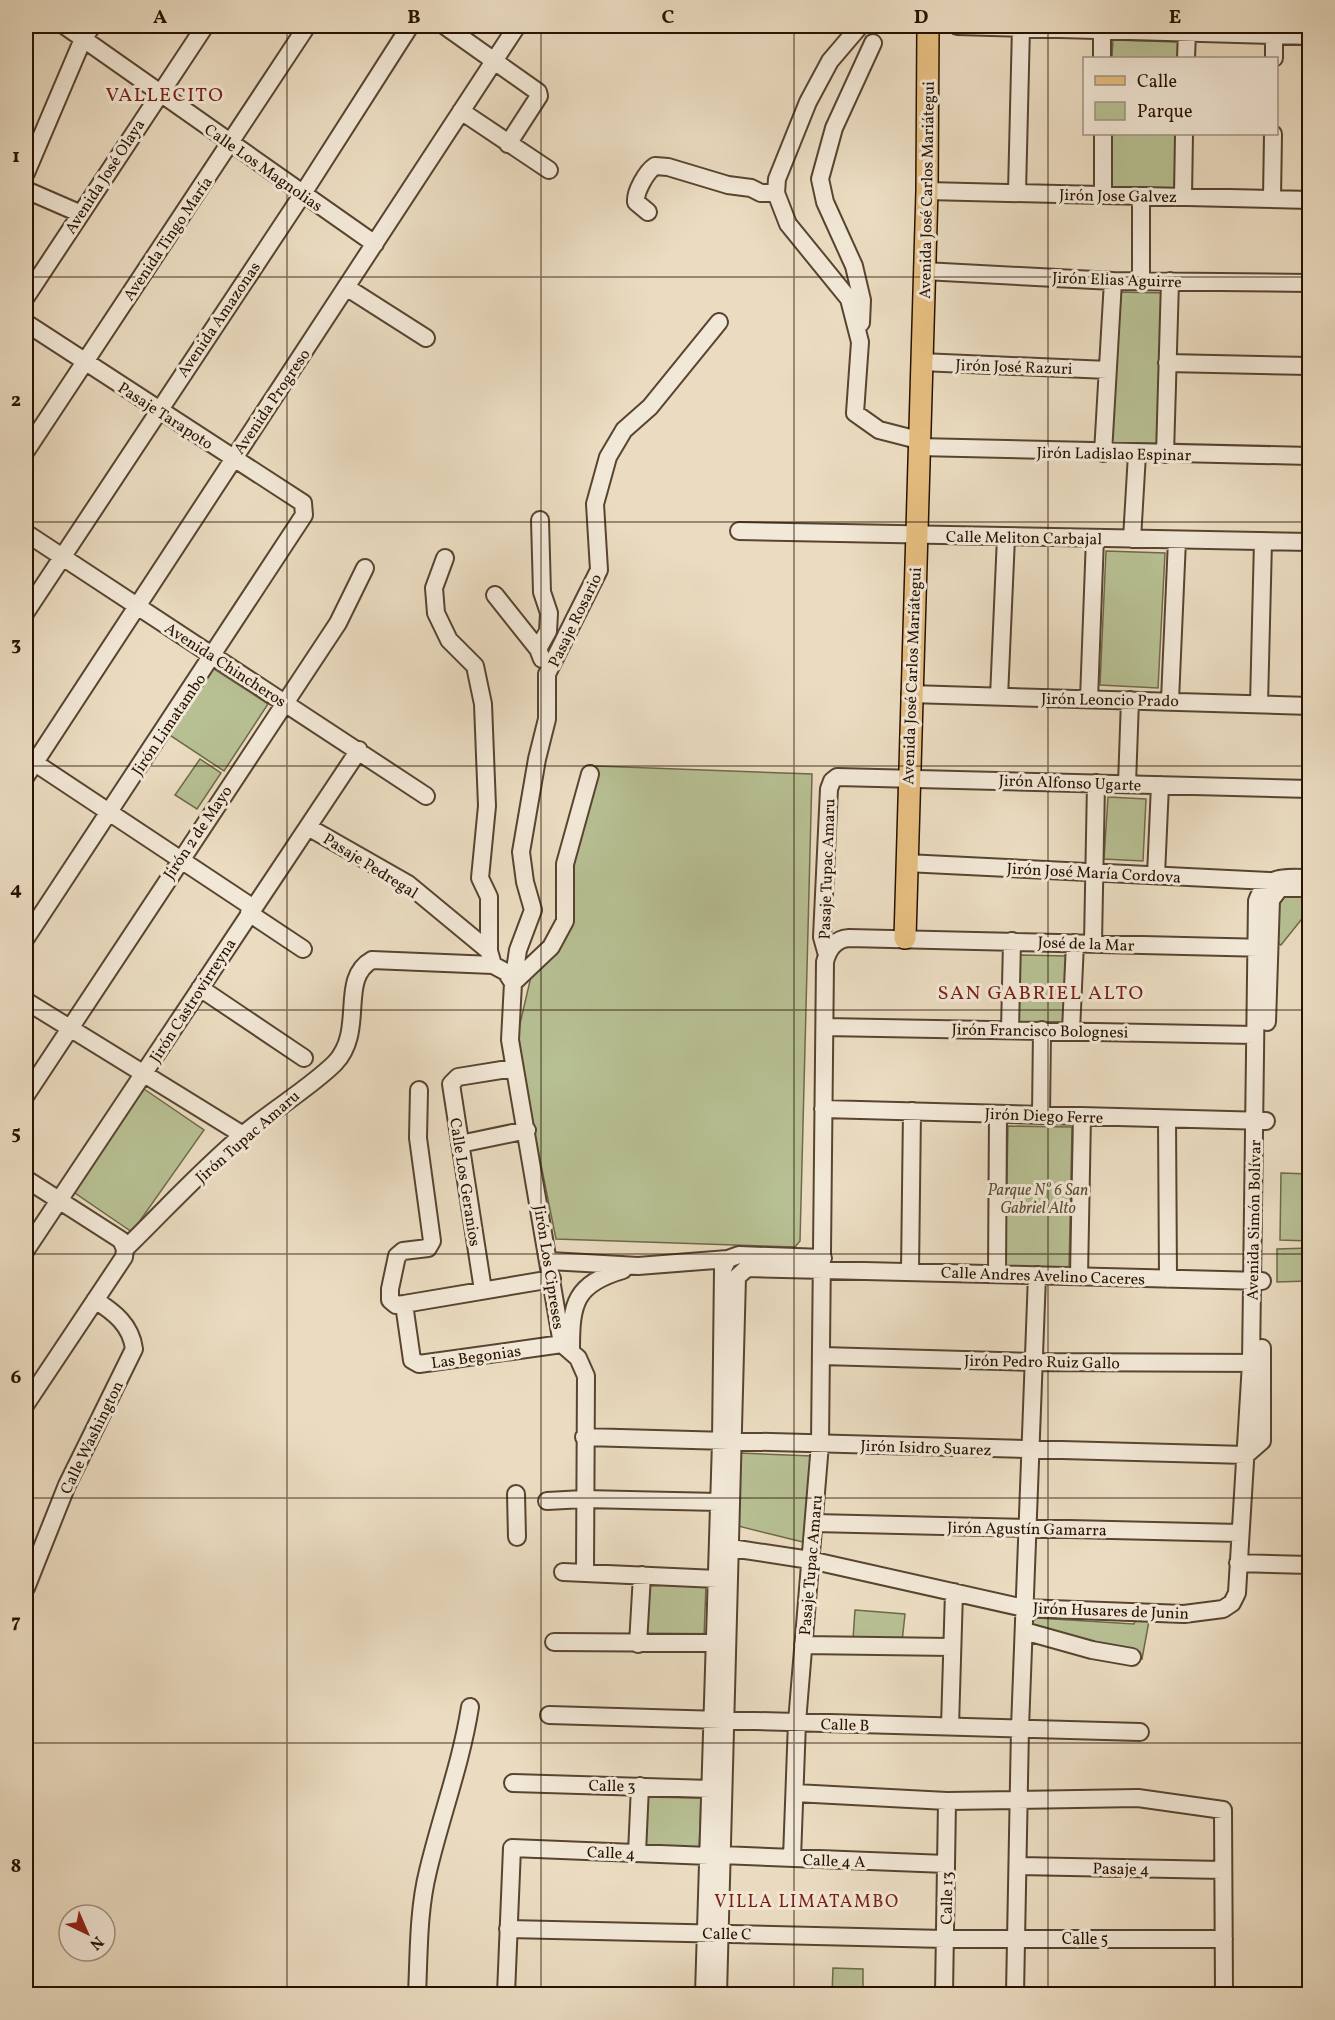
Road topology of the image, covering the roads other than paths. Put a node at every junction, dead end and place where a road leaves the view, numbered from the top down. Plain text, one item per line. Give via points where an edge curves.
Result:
1 (65, 26) edge
2 (205, 26) edge
3 (307, 26) edge
4 (410, 26) edge
5 (445, 26) edge
6 (517, 26) edge
7 (928, 26) edge
8 (957, 26) edge
9 (970, 26) edge
10 (859, 27) edge
11 (1020, 27) junction
12 (1138, 28) edge
13 (1102, 30) junction
14 (87, 32) edge
15 (1187, 33) junction
16 (1274, 35) junction
17 (1310, 36) edge
18 (873, 44) dead end
19 (1102, 57) edge
20 (1186, 57) edge
21 (1274, 57) edge
22 (494, 60) junction
23 (159, 94) junction
24 (461, 111) junction
25 (1103, 135) edge
26 (1184, 135) edge
27 (1273, 135) edge
28 (230, 143) junction
29 (508, 144) junction
30 (549, 170) dead end
31 (26, 172) edge
32 (26, 189) edge
33 (927, 191) junction
34 (1017, 192) junction
35 (776, 193) junction
36 (302, 195) junction
37 (1103, 195) junction
38 (1142, 196) junction
39 (1183, 196) junction
40 (1272, 198) junction
41 (1310, 200) edge
42 (648, 212) dead end
43 (79, 213) junction
44 (375, 244) junction
45 (924, 271) junction
46 (1113, 281) junction
47 (1141, 281) junction
48 (1170, 281) junction
49 (1310, 283) edge
50 (346, 287) junction
51 (26, 297) edge
52 (719, 322) dead end
53 (26, 323) edge
54 (426, 338) dead end
55 (861, 342) junction
56 (85, 362) junction
57 (921, 362) junction
58 (1167, 363) junction
59 (1310, 366) edge
60 (1108, 370) junction
61 (157, 410) junction
62 (918, 443) junction
63 (26, 451) edge
64 (1103, 453) junction
65 (1137, 454) junction
66 (1164, 454) junction
67 (1310, 456) edge
68 (233, 458) junction
69 (305, 507) joint
70 (540, 520) dead end
71 (739, 531) dead end
72 (26, 533) edge
73 (915, 535) junction
74 (1006, 537) junction
75 (1095, 538) junction
76 (1132, 539) junction
77 (1177, 540) junction
78 (1263, 541) junction
79 (1310, 542) edge
80 (62, 557) junction
81 (445, 558) dead end
82 (365, 568) dead end
83 (495, 595) dead end
84 (137, 606) junction
85 (26, 612) edge
86 (538, 649) junction
87 (213, 656) junction
88 (547, 674) junction
89 (910, 694) junction
90 (999, 698) junction
91 (1089, 699) junction
92 (1130, 700) junction
93 (1170, 700) junction
94 (283, 703) junction
95 (1259, 704) junction
96 (1310, 706) edge
97 (359, 750) junction
98 (28, 765) edge
99 (590, 774) dead end
100 (908, 777) junction
101 (832, 781) joint
102 (1096, 783) junction
103 (1127, 784) junction
104 (1160, 785) junction
105 (1310, 789) edge
106 (426, 796) dead end
107 (109, 812) junction
108 (308, 826) junction
109 (180, 859) junction
110 (906, 863) junction
111 (1092, 871) junction
112 (1156, 875) junction
113 (1310, 878) edge
114 (1274, 885) junction
115 (1310, 888) edge
116 (250, 910) junction
117 (26, 938) edge
118 (905, 938) junction
119 (1012, 941) junction
120 (1075, 943) junction
121 (1093, 944) junction
122 (1262, 948) junction
123 (303, 950) dead end
124 (826, 956) junction
125 (491, 958) junction
126 (513, 983) junction
127 (200, 988) junction
128 (26, 1001) edge
129 (825, 1027) junction
130 (68, 1029) junction
131 (1010, 1029) junction
132 (1042, 1030) junction
133 (1071, 1030) junction
134 (1255, 1035) junction
135 (304, 1059) dead end
136 (514, 1068) junction
137 (142, 1075) junction
138 (419, 1090) dead end
139 (26, 1095) edge
140 (823, 1109) junction
141 (912, 1111) junction
142 (998, 1114) junction
143 (1041, 1115) junction
144 (1082, 1116) junction
145 (1167, 1119) junction
146 (1260, 1121) junction
147 (527, 1130) junction
148 (243, 1135) junction
149 (460, 1144) junction
150 (26, 1179) edge
151 (59, 1201) junction
152 (125, 1249) junction
153 (26, 1250) edge
154 (728, 1260) junction
155 (550, 1261) junction
156 (823, 1264) junction
157 (638, 1266) junction
158 (910, 1271) junction
159 (997, 1274) junction
160 (1037, 1275) junction
161 (1078, 1276) junction
162 (552, 1279) junction
163 (1168, 1279) junction
164 (1257, 1280) junction
165 (483, 1290) junction
166 (94, 1300) junction
167 (404, 1305) junction
168 (567, 1348) junction
169 (822, 1356) junction
170 (1035, 1362) junction
171 (1256, 1363) junction
172 (28, 1394) edge
173 (584, 1437) junction
174 (728, 1442) junction
175 (820, 1444) junction
176 (1031, 1449) junction
177 (1246, 1455) junction
178 (516, 1494) dead end
179 (584, 1498) junction
180 (547, 1502) dead end
181 (719, 1502) junction
182 (814, 1523) junction
183 (1029, 1528) junction
184 (1239, 1533) junction
185 (517, 1537) dead end
186 (724, 1546) junction
187 (810, 1560) junction
188 (1238, 1563) junction
189 (1310, 1565) edge
190 (563, 1572) dead end
191 (585, 1572) junction
192 (642, 1575) junction
193 (717, 1578) junction
194 (26, 1588) edge
195 (954, 1592) junction
196 (1232, 1603) joint
197 (1024, 1608) junction
198 (1024, 1631) junction
199 (554, 1642) dead end
200 (714, 1643) junction
201 (638, 1644) junction
202 (803, 1645) junction
203 (952, 1647) junction
204 (1132, 1657) dead end
205 (470, 1707) dead end
206 (549, 1715) dead end
207 (719, 1720) junction
208 (796, 1722) junction
209 (950, 1726) junction
210 (1020, 1728) junction
211 (1140, 1732) dead end
212 (513, 1783) dead end
213 (640, 1786) junction
214 (711, 1788) junction
215 (795, 1792) junction
216 (1019, 1800) junction
217 (947, 1801) junction
218 (637, 1852) junction
219 (715, 1856) junction
220 (792, 1858) junction
221 (946, 1864) junction
222 (1019, 1866) junction
223 (1223, 1870) junction
224 (508, 1929) junction
225 (713, 1932) junction
226 (1017, 1938) junction
227 (945, 1939) junction
228 (1224, 1939) junction
229 (417, 1995) edge
230 (506, 1995) edge
231 (704, 1995) edge
232 (718, 1995) edge
233 (945, 1995) edge
234 (1016, 1995) edge
235 (1224, 1995) edge

1 - 14 street, Calle Los Magnolias
2 - 23 street, Avenida José Olaya
3 - 28 street, Avenida Tingo María
4 - 36 street, Avenida Amazonas
5 - 22 street
6 - 22 street, Avenida Progreso
7 - 33 main road, Avenida José Carlos Mariátegui
8 - 9 street
9 - 11 street
10 - 35 street via 830,61 808,102 777,179
11 - 13 street
11 - 34 street
12 - 13 street
12 - 15 street
13 - 19 street
14 - 23 street, Calle Los Magnolias
14 - 31 street
15 - 16 street
15 - 20 street
16 - 17 street
16 - 21 street
18 - 55 street via 834,129 820,179 825,202 854,266 862,300
22 - 24 street, Avenida Progreso
22 - 29 street via 539,96
23 - 28 street, Calle Los Magnolias
23 - 43 street, Avenida José Olaya
24 - 29 street
24 - 44 street, Avenida Progreso
25 - 37 street
26 - 39 street
27 - 40 street
28 - 36 street, Calle Los Magnolias
28 - 56 street, Avenida Tingo María
29 - 30 street
32 - 43 street
33 - 34 street, Jirón Jose Galvez
33 - 45 main road, Avenida José Carlos Mariátegui
34 - 37 street, Jirón Jose Galvez
35 - 42 street via 761,193 655,166 635,200
35 - 55 street via 788,224 849,299
36 - 44 street, Calle Los Magnolias
36 - 61 street, Avenida Amazonas
37 - 38 street, Jirón Jose Galvez
38 - 39 street, Jirón Jose Galvez
38 - 47 street
39 - 40 street, Jirón Jose Galvez
40 - 41 street, Jirón Jose Galvez
43 - 51 street, Avenida José Olaya
44 - 50 street, Avenida Progreso
45 - 46 street, Jirón Elias Aguirre
45 - 57 main road, Avenida José Carlos Mariátegui
46 - 47 street, Jirón Elias Aguirre
46 - 60 street
47 - 48 street, Jirón Elias Aguirre
48 - 49 street, Jirón Elias Aguirre
48 - 58 street
50 - 54 street
50 - 68 street, Avenida Progreso
52 - 88 street, Pasaje Rosario via 650,407 624,430 608,457 595,504 599,570
53 - 56 street, Pasaje Tarapoto
55 - 62 street, Jirón Ladislao Espinar via 855,412 879,430
56 - 61 street, Pasaje Tarapoto
56 - 63 street, Avenida Tingo María
57 - 60 street, Jirón José Razuri
57 - 62 main road, Avenida José Carlos Mariátegui
58 - 59 street
58 - 66 street
60 - 64 street
61 - 68 street, Pasaje Tarapoto
61 - 80 street, Avenida Amazonas
62 - 64 street, Jirón Ladislao Espinar
62 - 73 main road, Avenida José Carlos Mariátegui
64 - 65 street, Jirón Ladislao Espinar
65 - 66 street, Jirón Ladislao Espinar
65 - 76 street
66 - 67 street, Jirón Ladislao Espinar
68 - 69 street, Pasaje Tarapoto
68 - 84 street, Avenida Progreso
69 - 87 street, Jirón Limatambo via 304,515
70 - 86 street via 542,592 549,613 548,631
71 - 73 street, Calle Meliton Carbajal
72 - 80 street, Avenida Chincheros
73 - 74 street, Calle Meliton Carbajal
73 - 89 main road, Avenida José Carlos Mariátegui
74 - 75 street, Calle Meliton Carbajal
74 - 90 street
75 - 76 street, Calle Meliton Carbajal
75 - 91 street
76 - 77 street, Calle Meliton Carbajal
77 - 78 street, Calle Meliton Carbajal
77 - 93 street
78 - 79 street, Calle Meliton Carbajal
78 - 95 street
80 - 84 street, Avenida Chincheros
80 - 85 street, Avenida Amazonas
81 - 125 street via 434,588 436,613 449,640 476,666 483,704 487,806 480,878 489,897
82 - 94 street, Jirón 2 de Mayo via 338,623
83 - 86 street
84 - 87 street, Avenida Chincheros
84 - 98 street, Avenida Progreso
86 - 88 street
87 - 94 street, Avenida Chincheros
87 - 107 street, Jirón Limatambo
88 - 126 street, Pasaje Rosario via 547,719 521,852 533,910 518,950
89 - 90 street, Jirón Leoncio Prado
89 - 100 main road, Avenida José Carlos Mariátegui
90 - 91 street, Jirón Leoncio Prado
91 - 92 street, Jirón Leoncio Prado
92 - 93 street, Jirón Leoncio Prado
92 - 103 street
93 - 95 street, Jirón Leoncio Prado
94 - 97 street, Avenida Chincheros
94 - 109 street, Jirón 2 de Mayo
95 - 96 street, Jirón Leoncio Prado
97 - 106 street, Avenida Chincheros
97 - 108 street, Jirón Castrovirreyna
98 - 107 street
99 - 126 street via 565,864 565,921 551,947
100 - 101 street, Jirón Alfonso Ugarte via 837,777
100 - 102 street, Jirón Alfonso Ugarte
100 - 110 main road, Avenida José Carlos Mariátegui
101 - 124 street, Pasaje Tupac Amaru via 822,922
102 - 103 street, Jirón Alfonso Ugarte
102 - 111 street
103 - 104 street, Jirón Alfonso Ugarte
104 - 105 street, Jirón Alfonso Ugarte
104 - 112 street
107 - 109 street
107 - 117 street, Jirón Limatambo
108 - 116 street, Jirón Castrovirreyna
108 - 125 street, Pasaje Pedregal via 408,884
109 - 116 street
109 - 130 street, Jirón 2 de Mayo
110 - 111 street, Jirón José María Cordova
110 - 118 main road, Avenida José Carlos Mariátegui
111 - 112 street, Jirón José María Cordova
111 - 121 street
112 - 114 street, Jirón José María Cordova
113 - 114 street via 1277,878
114 - 115 street
114 - 122 street, Avenida Simón Bolívar via 1257,901
116 - 123 street
116 - 127 street, Jirón Castrovirreyna
118 - 119 street, José de la Mar
118 - 124 street via 844,939 835,943
119 - 120 street, José de la Mar
119 - 131 street
120 - 121 street, José de la Mar
120 - 133 street
121 - 122 street, José de la Mar
122 - 134 street, Avenida Simón Bolívar
122 - 146 street, Avenida Simón Bolívar
124 - 129 street
125 - 126 street
125 - 148 street, Jirón Tupac Amaru via 372,960 362,966 353,987 353,1025 348,1043 335,1062
126 - 136 street, Jirón Los Cipreses via 510,1040
127 - 135 street
127 - 137 street, Jirón Castrovirreyna
128 - 130 street
129 - 131 street, Jirón Francisco Bolognesi
129 - 140 street
130 - 137 street
130 - 139 street, Jirón 2 de Mayo
131 - 132 street, Jirón Francisco Bolognesi
132 - 133 street, Jirón Francisco Bolognesi
132 - 143 street
133 - 134 street, Jirón Francisco Bolognesi
134 - 146 street, Avenida Simón Bolívar
136 - 147 street, Jirón Los Cipreses
136 - 149 street, Calle Los Geranios via 458,1077 452,1084
137 - 148 street
137 - 151 street, Jirón Castrovirreyna
138 - 167 street via 418,1138 432,1241 428,1248 403,1251 397,1256 390,1300
140 - 141 street, Jirón Diego Ferre
140 - 156 street
141 - 142 street, Jirón Diego Ferre
141 - 158 street
142 - 143 street, Jirón Diego Ferre
142 - 159 street
143 - 144 street, Jirón Diego Ferre
144 - 145 street, Jirón Diego Ferre
144 - 161 street
145 - 146 street, Jirón Diego Ferre
145 - 163 street
146 - 164 street, Avenida Simón Bolívar
147 - 149 street
147 - 155 street, Jirón Los Cipreses
148 - 152 street, Jirón Tupac Amaru
149 - 165 street, Calle Los Geranios
150 - 151 street
151 - 152 street via 121,1240
151 - 153 street, Jirón Castrovirreyna
152 - 166 street, Jirón Tupac Amaru via 124,1257
154 - 156 street via 739,1255
154 - 157 street
154 - 174 street via 723,1269
155 - 157 street
155 - 162 street, Jirón Los Cipreses
156 - 158 street, Calle Andres Avelino Caceres
156 - 169 street, Pasaje Tupac Amaru
156 - 174 street via 747,1268 737,1277
157 - 168 street via 587,1287 571,1315
158 - 159 street, Calle Andres Avelino Caceres
159 - 160 street, Calle Andres Avelino Caceres
160 - 161 street, Calle Andres Avelino Caceres
160 - 170 street
161 - 163 street, Calle Andres Avelino Caceres
162 - 165 street
162 - 168 street, Jirón Los Cipreses
163 - 164 street, Calle Andres Avelino Caceres
164 - 171 street, Avenida Simón Bolívar
165 - 167 street
166 - 172 street, Jirón Tupac Amaru
166 - 194 street, Calle Washington via 118,1315 132,1335 134,1349 66,1485
167 - 168 street, Las Begonias via 411,1360 418,1364
168 - 173 street, Jirón Los Cipreses via 578,1358 586,1376
169 - 170 street, Jirón Pedro Ruiz Gallo
169 - 175 street, Pasaje Tupac Amaru
170 - 171 street, Jirón Pedro Ruiz Gallo
170 - 176 street
171 - 177 street, Avenida Simón Bolívar
171 - 177 street, Avenida Simón Bolívar via 1262,1441
173 - 174 street, Jirón Isidro Suarez
173 - 179 street, Jirón Los Cipreses
174 - 175 street, Jirón Isidro Suarez
174 - 181 street
174 - 186 street
175 - 176 street, Jirón Isidro Suarez
175 - 182 street, Pasaje Tupac Amaru
176 - 177 street, Jirón Isidro Suarez
176 - 183 street
177 - 184 street, Avenida Simón Bolívar
178 - 185 street
179 - 180 street
179 - 181 street
179 - 191 street, Jirón Los Cipreses
181 - 186 street
182 - 183 street, Jirón Agustín Gamarra
182 - 187 street, Pasaje Tupac Amaru
183 - 184 street, Jirón Agustín Gamarra
183 - 197 street
184 - 188 street, Avenida Simón Bolívar
186 - 187 street, Jirón Husares de Junin
186 - 193 street
186 - 207 street
187 - 195 street, Jirón Husares de Junin
187 - 202 street, Pasaje Tupac Amaru
188 - 189 street
188 - 196 street, Avenida Simón Bolívar via 1237,1593
190 - 191 street
191 - 192 street
192 - 193 street
192 - 201 street
193 - 200 street
195 - 197 street, Jirón Husares de Junin
195 - 203 street
196 - 197 street, Jirón Husares de Junin via 1222,1609 1184,1614
197 - 198 street
198 - 204 street
198 - 210 street
199 - 201 street
200 - 201 street
200 - 207 street
202 - 203 street
202 - 208 street, Pasaje Tupac Amaru
203 - 209 street
205 - 229 street via 463,1750 427,1872
206 - 207 street, Calle B
207 - 208 street, Calle B
207 - 214 street
207 - 219 street
208 - 209 street, Calle B
208 - 215 street, Pasaje Tupac Amaru
209 - 210 street, Calle B
210 - 211 street, Calle B
210 - 216 street
212 - 213 street, Calle 3
213 - 214 street, Calle 3
213 - 218 street
214 - 219 street
215 - 217 street
215 - 220 street, Pasaje Tupac Amaru
216 - 217 street
216 - 222 street
216 - 223 street via 1138,1798 1223,1810
217 - 221 street, Calle 13
218 - 219 street, Calle 4
218 - 224 street, Calle 4 via 512,1848
219 - 220 street, Calle 4 A
219 - 225 street
220 - 221 street, Calle 4 A
221 - 227 street, Calle 13
222 - 223 street, Pasaje 4
222 - 226 street
223 - 228 street
224 - 225 street, Calle C
224 - 230 street
225 - 227 street, Calle C
225 - 231 street
225 - 232 street
226 - 227 street, Calle 5
226 - 228 street, Calle 5
226 - 234 street
227 - 233 street, Calle 13
228 - 235 street

